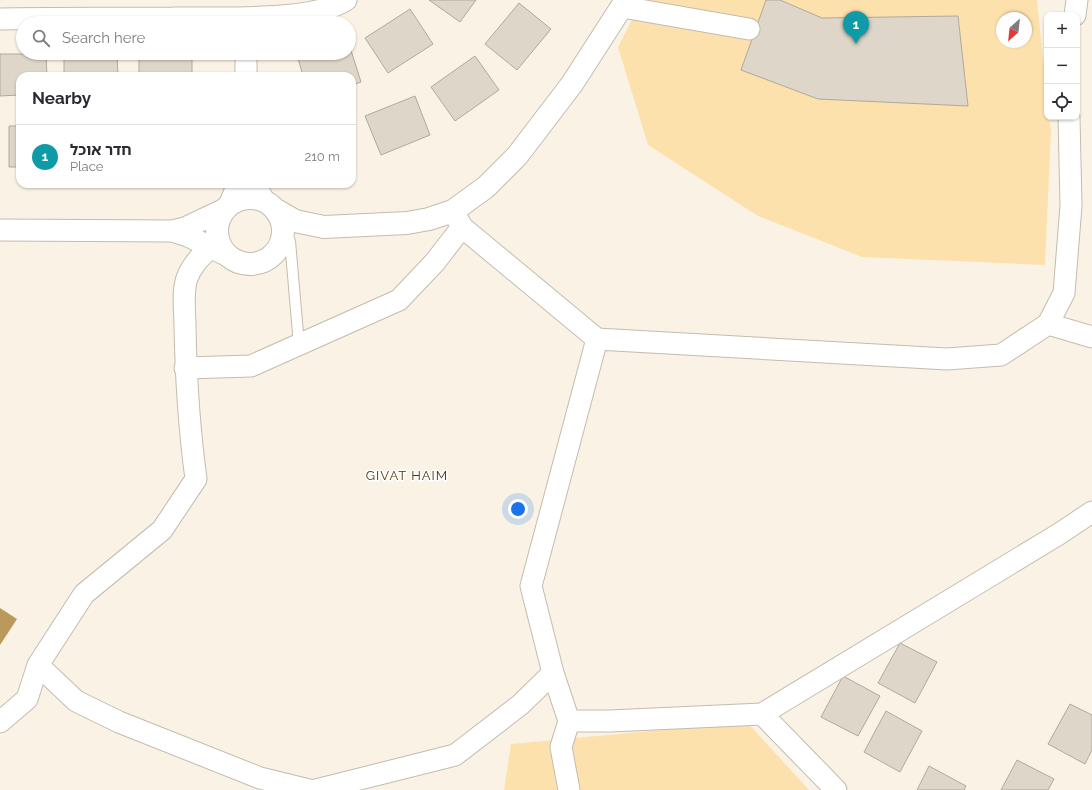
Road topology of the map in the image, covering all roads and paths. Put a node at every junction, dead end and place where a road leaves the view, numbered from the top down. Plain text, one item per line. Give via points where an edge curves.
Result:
1 (346, 0) edge
2 (1077, 0) edge
3 (624, 3) edge
4 (1075, 12) edge
5 (245, 13) edge
6 (122, 16) edge
7 (0, 19) edge
8 (16, 19) edge
9 (749, 29) dead end
10 (246, 60) edge
11 (246, 72) edge
12 (1069, 120) edge
13 (265, 198) edge
14 (230, 199) edge
15 (458, 219) junction
16 (324, 227) junction
17 (0, 230) edge
18 (172, 231) junction
19 (283, 246) junction
20 (220, 252) junction
21 (1048, 324) junction
22 (1092, 337) edge
23 (597, 339) junction
24 (299, 345) junction
25 (185, 368) junction
26 (1092, 512) edge
27 (38, 665) junction
28 (553, 673) junction
29 (762, 714) junction
30 (569, 721) junction
31 (0, 722) edge
32 (309, 790) edge
33 (316, 790) edge
34 (569, 790) edge
35 (836, 790) edge

1 - 5 street via 316,12
2 - 4 street
3 - 9 street
3 - 15 street via 572,84 517,156
5 - 6 street
7 - 8 street
10 - 11 street
12 - 21 street via 1071,206 1064,293
13 - 14 street
13 - 16 street via 295,221
13 - 19 street via 281,220
14 - 18 street via 185,228
14 - 20 street via 218,219 216,233
15 - 16 street
15 - 23 street
15 - 24 street via 435,262 399,300
16 - 19 street via 304,234
17 - 18 street
18 - 20 street
19 - 20 street via 259,263 238,262
19 - 24 lane
20 - 25 street via 201,255 187,278 184,296
21 - 22 street
21 - 23 street via 1001,355 947,359
23 - 28 street via 531,586
24 - 25 street via 251,366
25 - 27 street via 196,479 162,530 84,594
26 - 29 street
27 - 31 street via 27,698
27 - 32 street via 76,701 119,722 260,778
28 - 30 street
28 - 33 street via 520,705 456,755
29 - 30 street
29 - 35 street
30 - 34 street via 561,747

